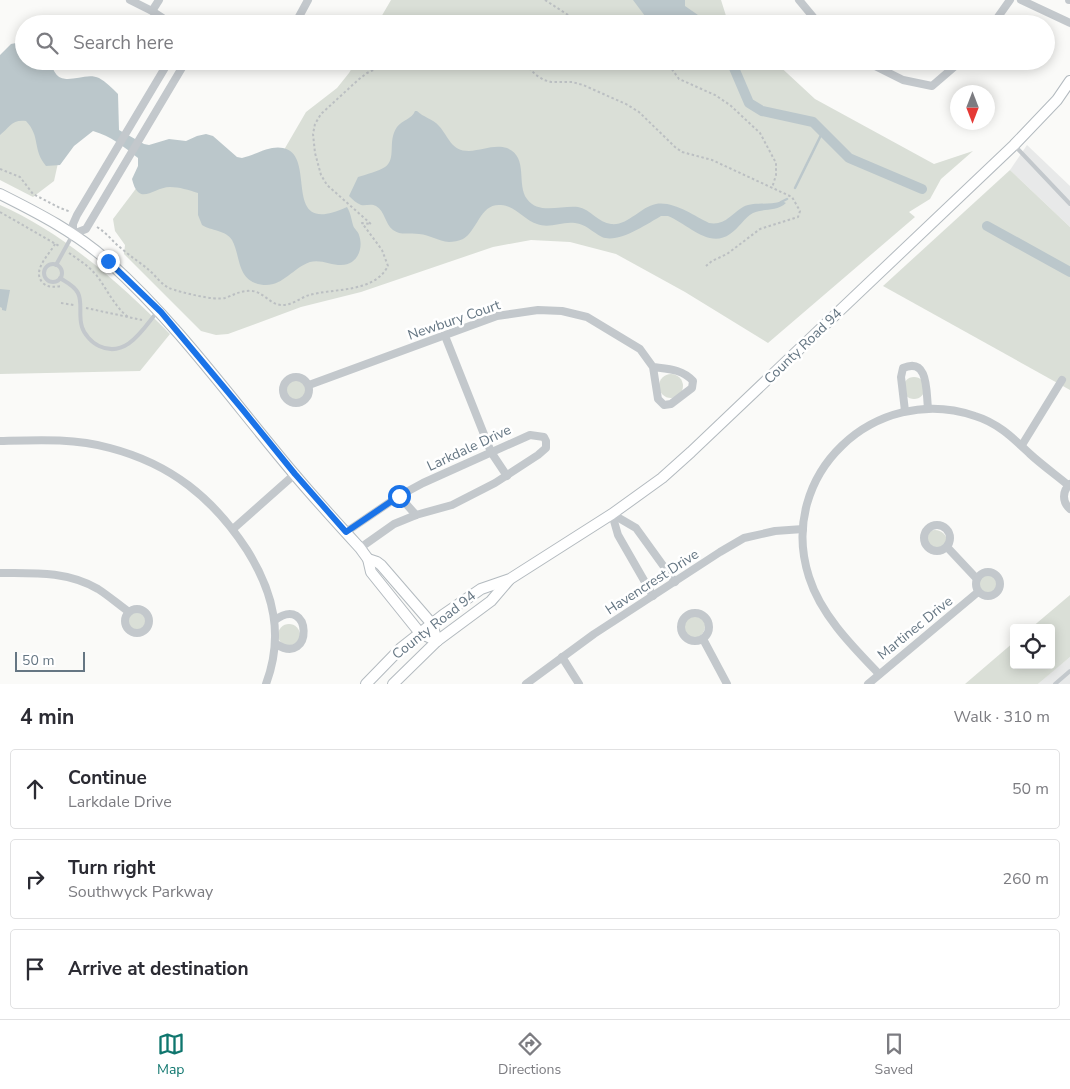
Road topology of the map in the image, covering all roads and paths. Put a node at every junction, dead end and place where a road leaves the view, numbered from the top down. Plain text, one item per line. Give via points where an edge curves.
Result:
1 (130, 0) edge
2 (159, 0) edge
3 (308, 0) edge
4 (545, 0) edge
5 (800, 0) edge
6 (1010, 0) edge
7 (1020, 0) edge
8 (152, 11) junction
9 (158, 15) edge
10 (300, 15) edge
11 (568, 15) edge
12 (812, 15) edge
13 (999, 15) edge
14 (1053, 15) edge
15 (1055, 16) edge
16 (1070, 23) edge
17 (164, 70) edge
18 (181, 70) edge
19 (374, 70) edge
20 (531, 70) edge
21 (672, 70) edge
22 (883, 70) edge
23 (951, 70) edge
24 (1070, 81) edge
25 (1014, 145) junction
26 (0, 169) edge
27 (772, 188) junction
28 (0, 194) edge
29 (89, 195) junction
30 (102, 202) junction
31 (1070, 204) edge
32 (0, 212) edge
33 (77, 215) junction
34 (90, 222) junction
35 (73, 234) junction
36 (64, 250) junction
37 (56, 265) junction
38 (706, 266) dead end
39 (60, 278) junction
40 (61, 303) dead end
41 (80, 306) junction
42 (158, 310) junction
43 (128, 317) junction
44 (149, 321) junction
45 (445, 336) junction
46 (653, 367) junction
47 (1062, 380) dead end
48 (309, 385) dead end
49 (928, 408) junction
50 (905, 411) junction
51 (0, 441) edge
52 (1022, 445) junction
53 (491, 452) junction
54 (295, 474) junction
55 (508, 476) junction
56 (1069, 485) edge
57 (399, 496) junction
58 (1070, 509) edge
59 (612, 514) junction
60 (416, 515) junction
61 (233, 529) junction
62 (803, 529) junction
63 (346, 532) junction
64 (946, 547) dead end
65 (360, 548) junction
66 (368, 559) junction
67 (0, 573) edge
68 (510, 579) junction
69 (977, 579) junction
70 (675, 582) junction
71 (978, 592) junction
72 (653, 596) junction
73 (129, 612) dead end
74 (275, 620) junction
75 (432, 624) junction
76 (420, 634) junction
77 (703, 639) dead end
78 (437, 641) junction
79 (276, 644) junction
80 (562, 657) junction
81 (1070, 671) edge
82 (879, 674) junction
83 (266, 684) edge
84 (366, 684) edge
85 (393, 684) edge
86 (526, 684) edge
87 (578, 684) edge
88 (728, 684) edge
89 (868, 684) edge
90 (1055, 684) edge

1 - 8 street
2 - 8 street
3 - 10 street
4 - 11 path
5 - 12 street
6 - 13 street
7 - 14 street
8 - 9 street
15 - 16 street
17 - 29 street
18 - 30 street
19 - 34 path via 321,114 313,134 315,153 327,185 371,224 362,223 382,250 388,266 379,278 348,289 319,292 286,305 272,302 252,290 215,299 166,286 120,248 106,232
20 - 27 path via 544,80 583,85 626,104 682,152 712,160
21 - 27 path via 678,79 730,105 760,133 776,163
22 - 23 street via 904,80 932,86
24 - 25 street, County Road 94 via 1057,100
25 - 31 lane
25 - 59 street, County Road 94 via 691,452 662,478
26 - 33 path via 20,177 33,194
27 - 38 path via 792,197 800,212 798,217 760,229
28 - 35 street
29 - 30 street
29 - 33 street
30 - 34 street
32 - 36 path
33 - 35 street
34 - 35 street via 86,229
35 - 36 lane
35 - 42 street via 108,261
36 - 37 lane
36 - 43 path via 96,274
37 - 39 lane via 62,270
37 - 39 lane via 48,266 44,274 49,280
39 - 41 lane via 77,291
40 - 41 path
41 - 43 path
41 - 44 lane via 82,328 90,340 102,348 130,344
42 - 44 lane
42 - 54 street
43 - 44 path
45 - 46 street, Newbury Court via 497,316 538,310 562,311 587,317 640,349
45 - 48 street, Newbury Court
45 - 53 street
46 - 46 street, Newbury Court via 658,399 664,405 671,404 692,388 693,381 687,374
47 - 52 street
49 - 50 street
49 - 50 street via 924,374 910,365 904,368 901,377
49 - 52 street via 976,416 993,423
50 - 62 street via 873,422 836,451 809,497
51 - 61 street via 77,442 126,453 185,483 211,504
52 - 56 street
53 - 55 street
53 - 55 street, Larkdale Drive via 530,434 544,438 546,448
53 - 57 street, Larkdale Drive
54 - 61 street
54 - 63 street
55 - 60 street, Larkdale Drive via 452,505
56 - 58 street via 1064,497
57 - 60 street
57 - 63 street, Larkdale Drive
59 - 68 street, County Road 94
59 - 70 street via 636,528
59 - 72 street via 618,535
60 - 65 street, Larkdale Drive via 394,524
61 - 74 street via 264,580
62 - 70 street, Havencrest Drive via 744,538
62 - 82 street via 804,560 824,610
63 - 65 street
64 - 69 street
65 - 66 street
66 - 75 street via 381,566
66 - 76 street via 372,572
67 - 73 street via 43,572 68,576 99,590
68 - 75 street, County Road 94 via 481,589
68 - 78 street, County Road 94 via 491,602
69 - 71 street
69 - 71 street, Martinec Drive via 988,572 997,577 1000,585 991,596
70 - 72 street, Havencrest Drive
71 - 82 street, Martinec Drive
72 - 80 street, Havencrest Drive
74 - 79 street
74 - 79 street via 287,614 294,615 305,631 295,647
75 - 76 street, County Road 94
75 - 78 street
76 - 78 street
76 - 84 street, County Road 94 via 401,648
77 - 88 street
78 - 85 street, County Road 94
79 - 83 street
80 - 86 street, Havencrest Drive
80 - 87 street
81 - 90 lane
82 - 89 street, Martinec Drive

